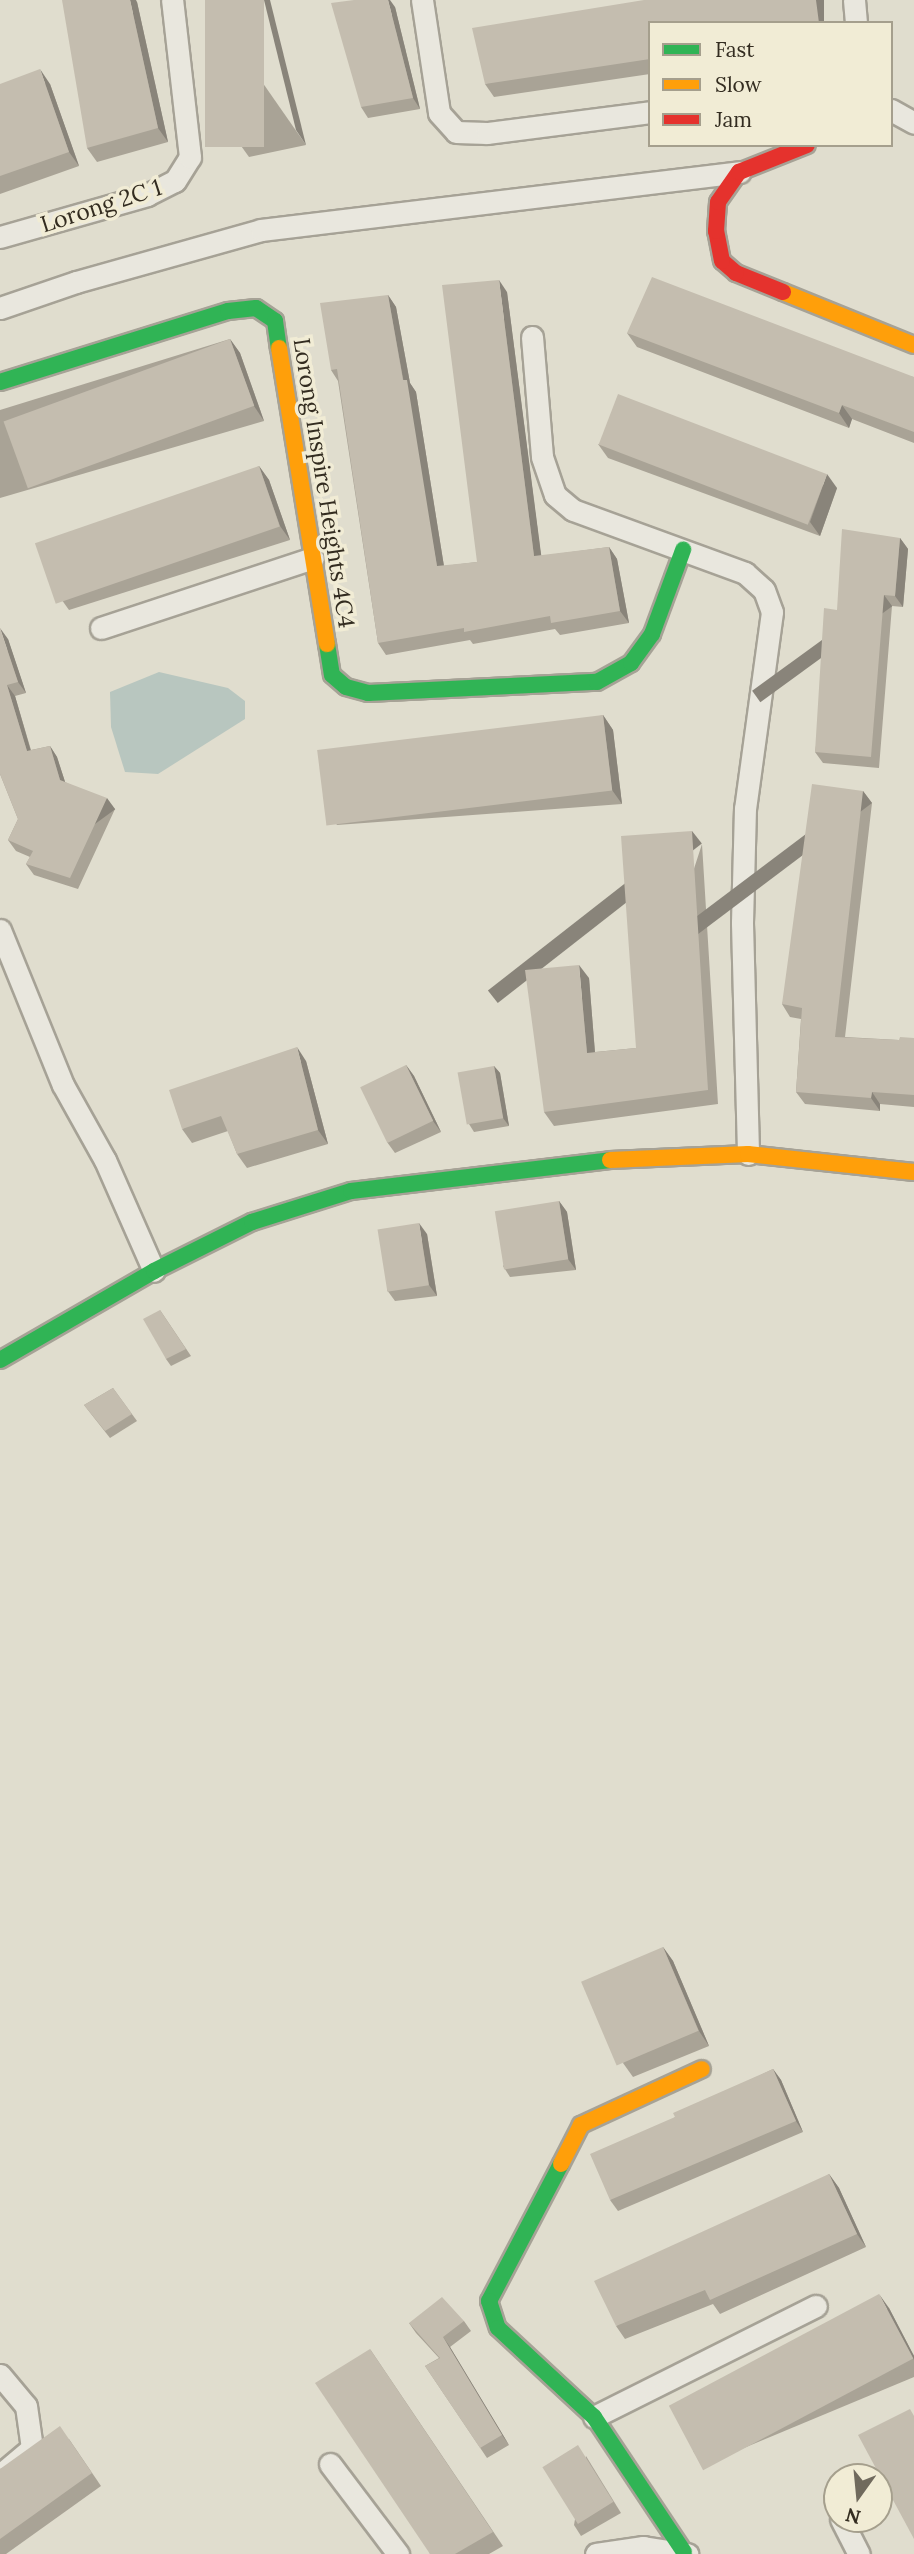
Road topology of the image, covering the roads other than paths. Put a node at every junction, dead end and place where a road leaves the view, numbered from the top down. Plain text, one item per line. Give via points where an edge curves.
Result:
1 (172, 0) edge
2 (422, 0) edge
3 (854, 0) edge
4 (856, 21) edge
5 (893, 111) edge
6 (648, 112) edge
7 (914, 123) edge
8 (802, 147) edge
9 (739, 172) junction
10 (0, 237) edge
11 (0, 308) edge
12 (532, 337) dead end
13 (914, 345) edge
14 (0, 382) edge
15 (683, 550) junction
16 (313, 558) junction
17 (101, 628) dead end
18 (0, 930) edge
19 (748, 1154) junction
20 (914, 1172) edge
21 (154, 1270) junction
22 (0, 1360) edge
23 (702, 2069) dead end
24 (816, 2306) dead end
25 (0, 2375) edge
26 (594, 2417) junction
27 (330, 2464) dead end
28 (0, 2475) edge
29 (848, 2533) edge
30 (686, 2553) edge
31 (398, 2554) edge
32 (596, 2554) edge
33 (859, 2554) edge

1 - 10 street, Lorong 2C 1 via 190,157 175,181 147,195
2 - 6 street via 439,113 456,132 487,133
3 - 4 street
5 - 7 street
8 - 9 street
9 - 11 street via 261,230
9 - 13 street via 718,202 716,231 722,261 736,273
12 - 15 street via 542,457 555,495 573,510
14 - 16 street, Lorong Inspire Heights 4C4 via 228,311 256,308 275,321
15 - 16 street, Lorong Inspire Heights 4C4 via 652,634 631,663 597,682 368,693 346,688 332,675
15 - 19 street via 746,572 764,590 772,612 746,808 742,923
16 - 17 street
18 - 21 street via 63,1085 105,1160
19 - 20 street
19 - 21 street via 585,1161 351,1191 252,1222
21 - 22 street
23 - 26 street via 581,2125 489,2301 498,2328
24 - 26 street
25 - 28 street via 26,2406 32,2448
26 - 30 street
27 - 31 street
29 - 33 street
30 - 32 street via 643,2547

